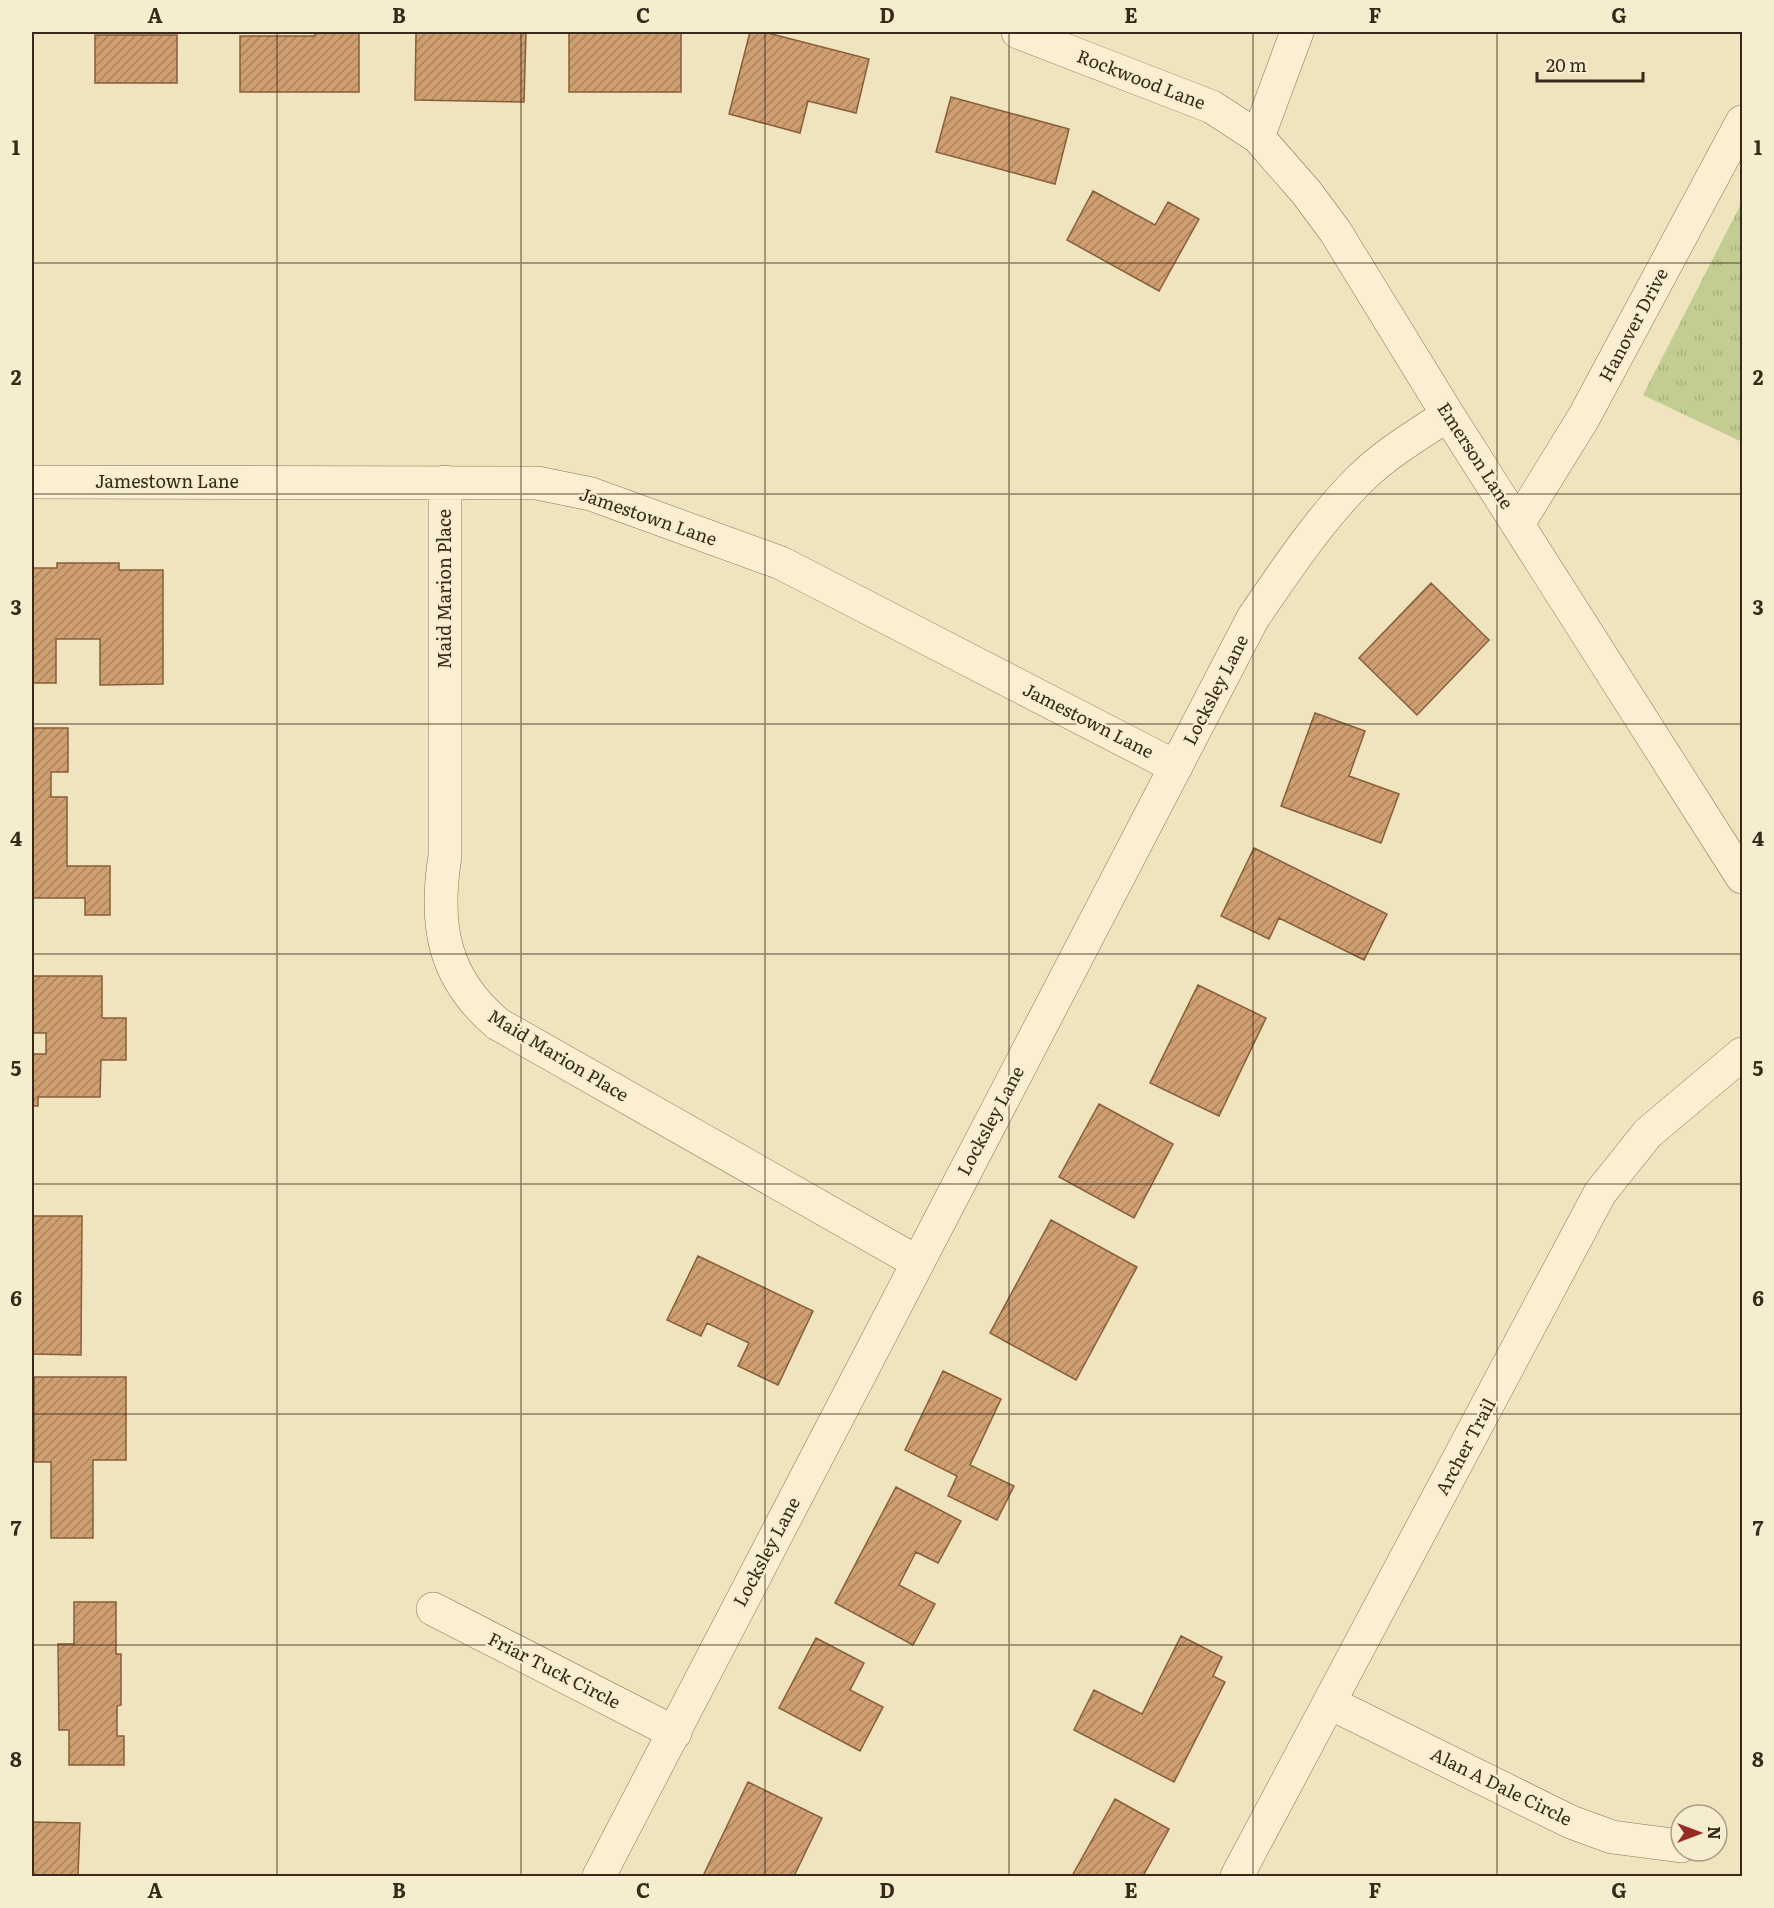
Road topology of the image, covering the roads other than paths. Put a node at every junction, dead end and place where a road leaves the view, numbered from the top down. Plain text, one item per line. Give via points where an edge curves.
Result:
1 (1018, 32) edge
2 (1297, 32) edge
3 (1743, 122) edge
4 (1258, 137) junction
5 (1448, 415) junction
6 (32, 482) edge
7 (445, 482) junction
8 (1518, 524) junction
9 (1176, 766) junction
10 (1743, 877) edge
11 (1743, 1054) edge
12 (917, 1262) junction
13 (433, 1609) dead end
14 (1330, 1703) junction
15 (675, 1733) junction
16 (1669, 1844) edge
17 (599, 1876) edge
18 (1237, 1876) edge

1 - 4 street, Rockwood Lane via 1212,108
2 - 4 street
3 - 8 street, Hanover Drive via 1584,417
4 - 5 street, Emerson Lane via 1335,231
5 - 8 street, Emerson Lane
5 - 9 street, Locksley Lane via 1395,449 1359,479 1311,534 1253,618
6 - 7 street, Jamestown Lane
7 - 9 street, Jamestown Lane via 537,483 591,495 781,563
7 - 12 street, Maid Marion Place via 445,856 439,895 445,945 457,975 475,1004 498,1024
8 - 10 street, Emerson Lane
9 - 12 street, Locksley Lane
11 - 14 street, Archer Trail via 1648,1133 1600,1193
12 - 15 street, Locksley Lane
13 - 15 street, Friar Tuck Circle
14 - 16 street, Alan A Dale Circle via 1572,1822 1612,1837
14 - 18 street, Archer Trail
15 - 17 street, Locksley Lane

